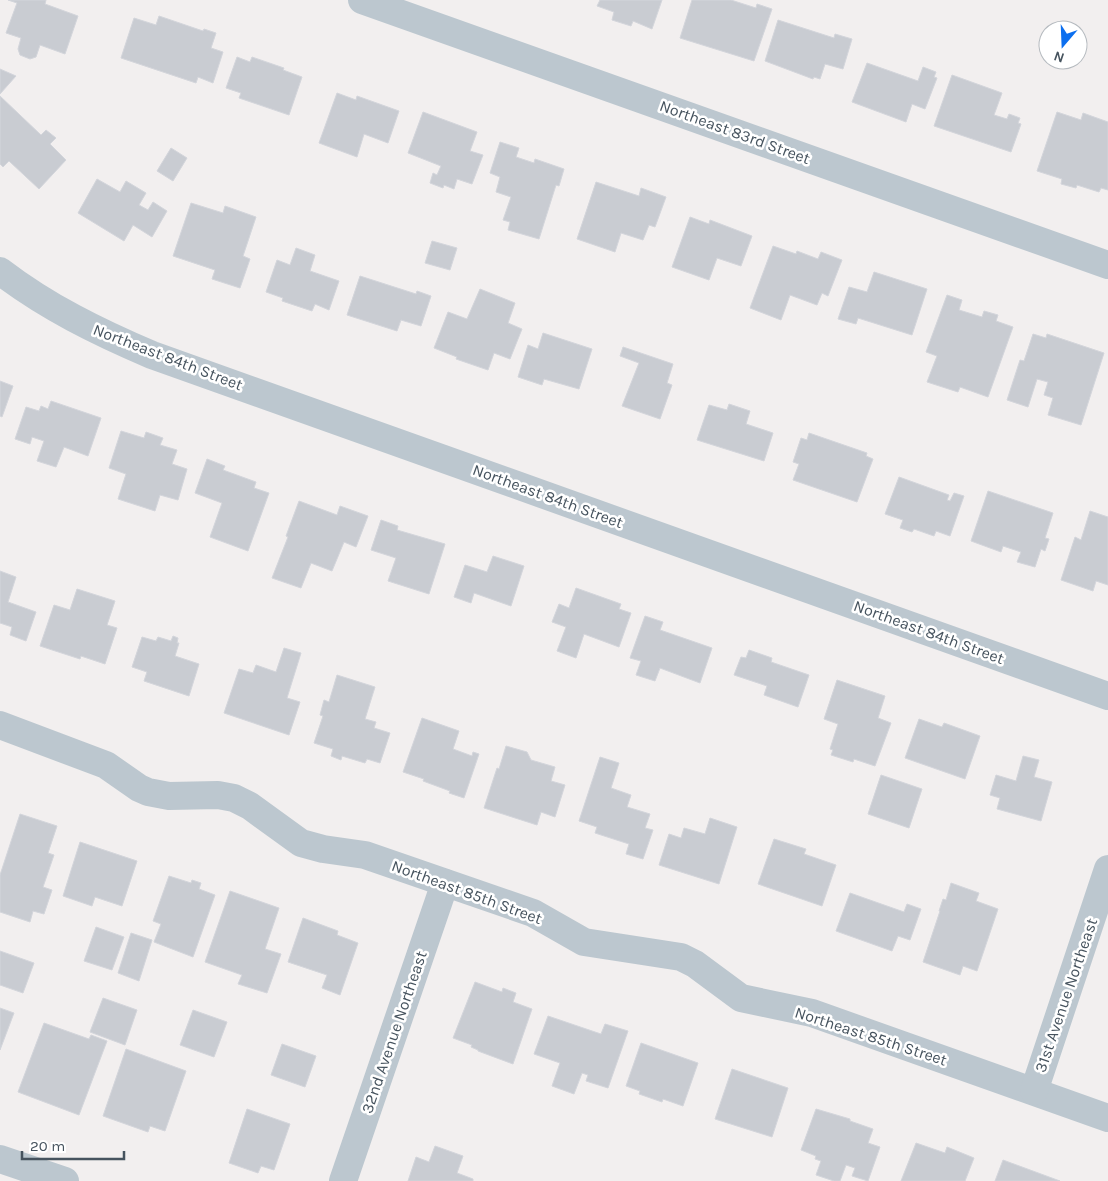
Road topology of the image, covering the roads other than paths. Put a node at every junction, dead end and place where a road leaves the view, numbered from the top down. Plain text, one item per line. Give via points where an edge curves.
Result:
1 (362, 0) edge
2 (1108, 265) edge
3 (0, 271) edge
4 (1108, 696) edge
5 (0, 725) edge
6 (1108, 870) edge
7 (445, 883) junction
8 (1034, 1091) junction
9 (1108, 1118) edge
10 (0, 1159) edge
11 (65, 1181) edge
12 (343, 1181) edge

1 - 2 street, Northeast 83rd Street
3 - 4 street, Northeast 84th Street via 64,314 152,355
5 - 7 street, Northeast 85th Street via 106,765 148,792 169,796 218,795 234,798 301,843 365,855
6 - 8 street, 31st Avenue Northeast
7 - 8 street, Northeast 85th Street via 533,914 584,942 681,957 741,998 812,1013
7 - 12 street, 32nd Avenue Northeast
8 - 9 street, Northeast 85th Street
10 - 11 street

